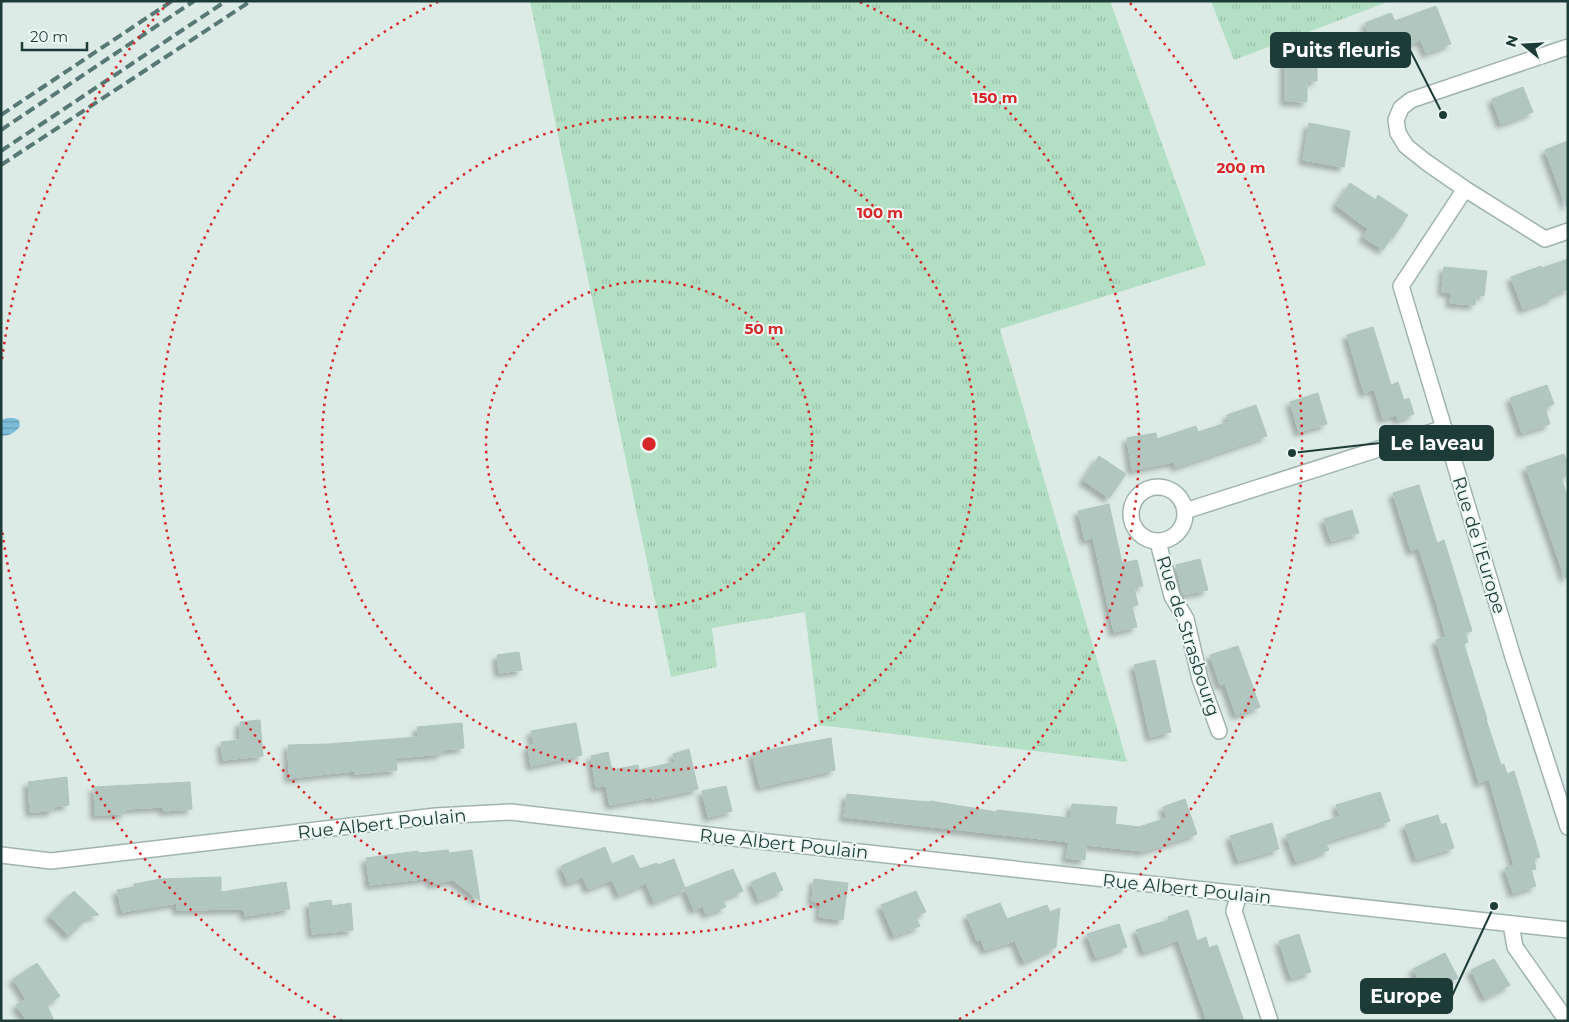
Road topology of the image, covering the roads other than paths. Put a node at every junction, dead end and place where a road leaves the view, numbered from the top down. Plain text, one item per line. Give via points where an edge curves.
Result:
1 (1568, 47) edge
2 (1465, 190) junction
3 (1568, 231) edge
4 (1444, 428) junction
5 (1185, 511) junction
6 (1158, 542) junction
7 (1220, 731) dead end
8 (1568, 827) edge
9 (1, 855) edge
10 (1239, 894) junction
11 (1511, 924) junction
12 (1568, 930) edge
13 (1270, 1021) edge
14 (1567, 1021) edge

1 - 2 street via 1411,100 1401,108 1396,120 1398,133 1406,146
2 - 3 street via 1546,239
2 - 4 street, Rue de l'Europe via 1401,286
4 - 5 street
4 - 8 street, Rue de l'Europe
5 - 6 street, Rue de Strasbourg via 1182,529 1175,536
5 - 6 street, Rue de Strasbourg via 1178,495 1162,486 1144,490 1137,496 1130,512 1131,522 1141,536
6 - 7 street, Rue de Strasbourg via 1172,596 1186,619 1200,679
9 - 10 street, Rue Albert Poulain via 51,861 436,816 511,812
10 - 11 street, Rue Albert Poulain
10 - 13 street via 1234,911
11 - 12 street, Rue Albert Poulain
11 - 14 street via 1516,947

